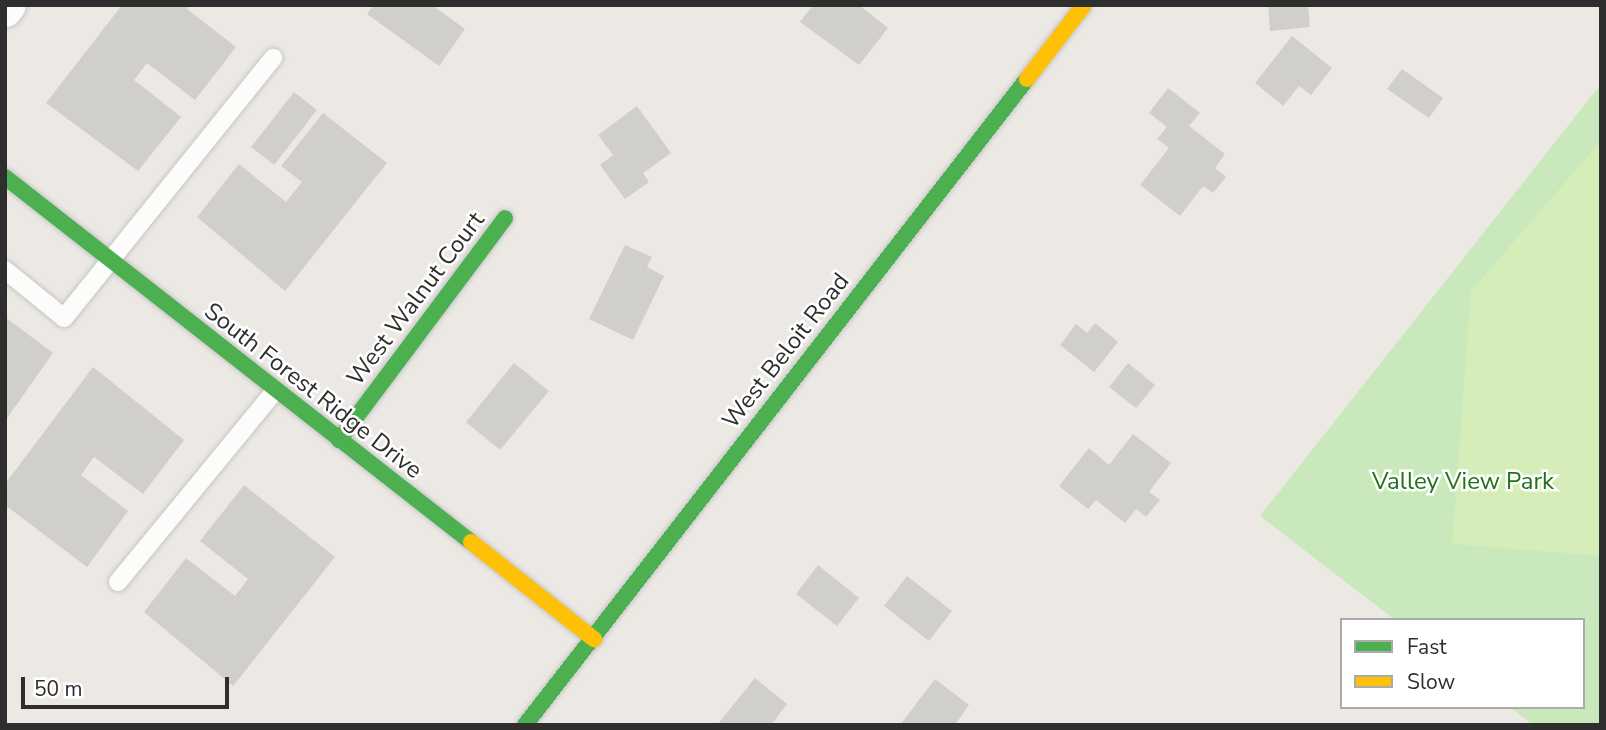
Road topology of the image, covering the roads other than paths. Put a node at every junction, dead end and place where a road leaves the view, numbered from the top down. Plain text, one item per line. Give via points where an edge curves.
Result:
1 (9, 5) edge
2 (5, 10) edge
3 (1071, 10) edge
4 (273, 58) dead end
5 (7, 182) edge
6 (505, 218) dead end
7 (111, 260) junction
8 (5, 270) edge
9 (275, 391) junction
10 (339, 440) junction
11 (118, 582) dead end
12 (594, 639) junction
13 (525, 725) edge

1 - 2 street
3 - 12 street, West Beloit Road
4 - 7 lane
5 - 7 street, South Forest Ridge Drive
6 - 10 street, West Walnut Court
7 - 8 lane via 64,318
7 - 9 street, South Forest Ridge Drive
9 - 10 street, South Forest Ridge Drive
9 - 11 lane
10 - 12 street, South Forest Ridge Drive
12 - 13 street, West Beloit Road

